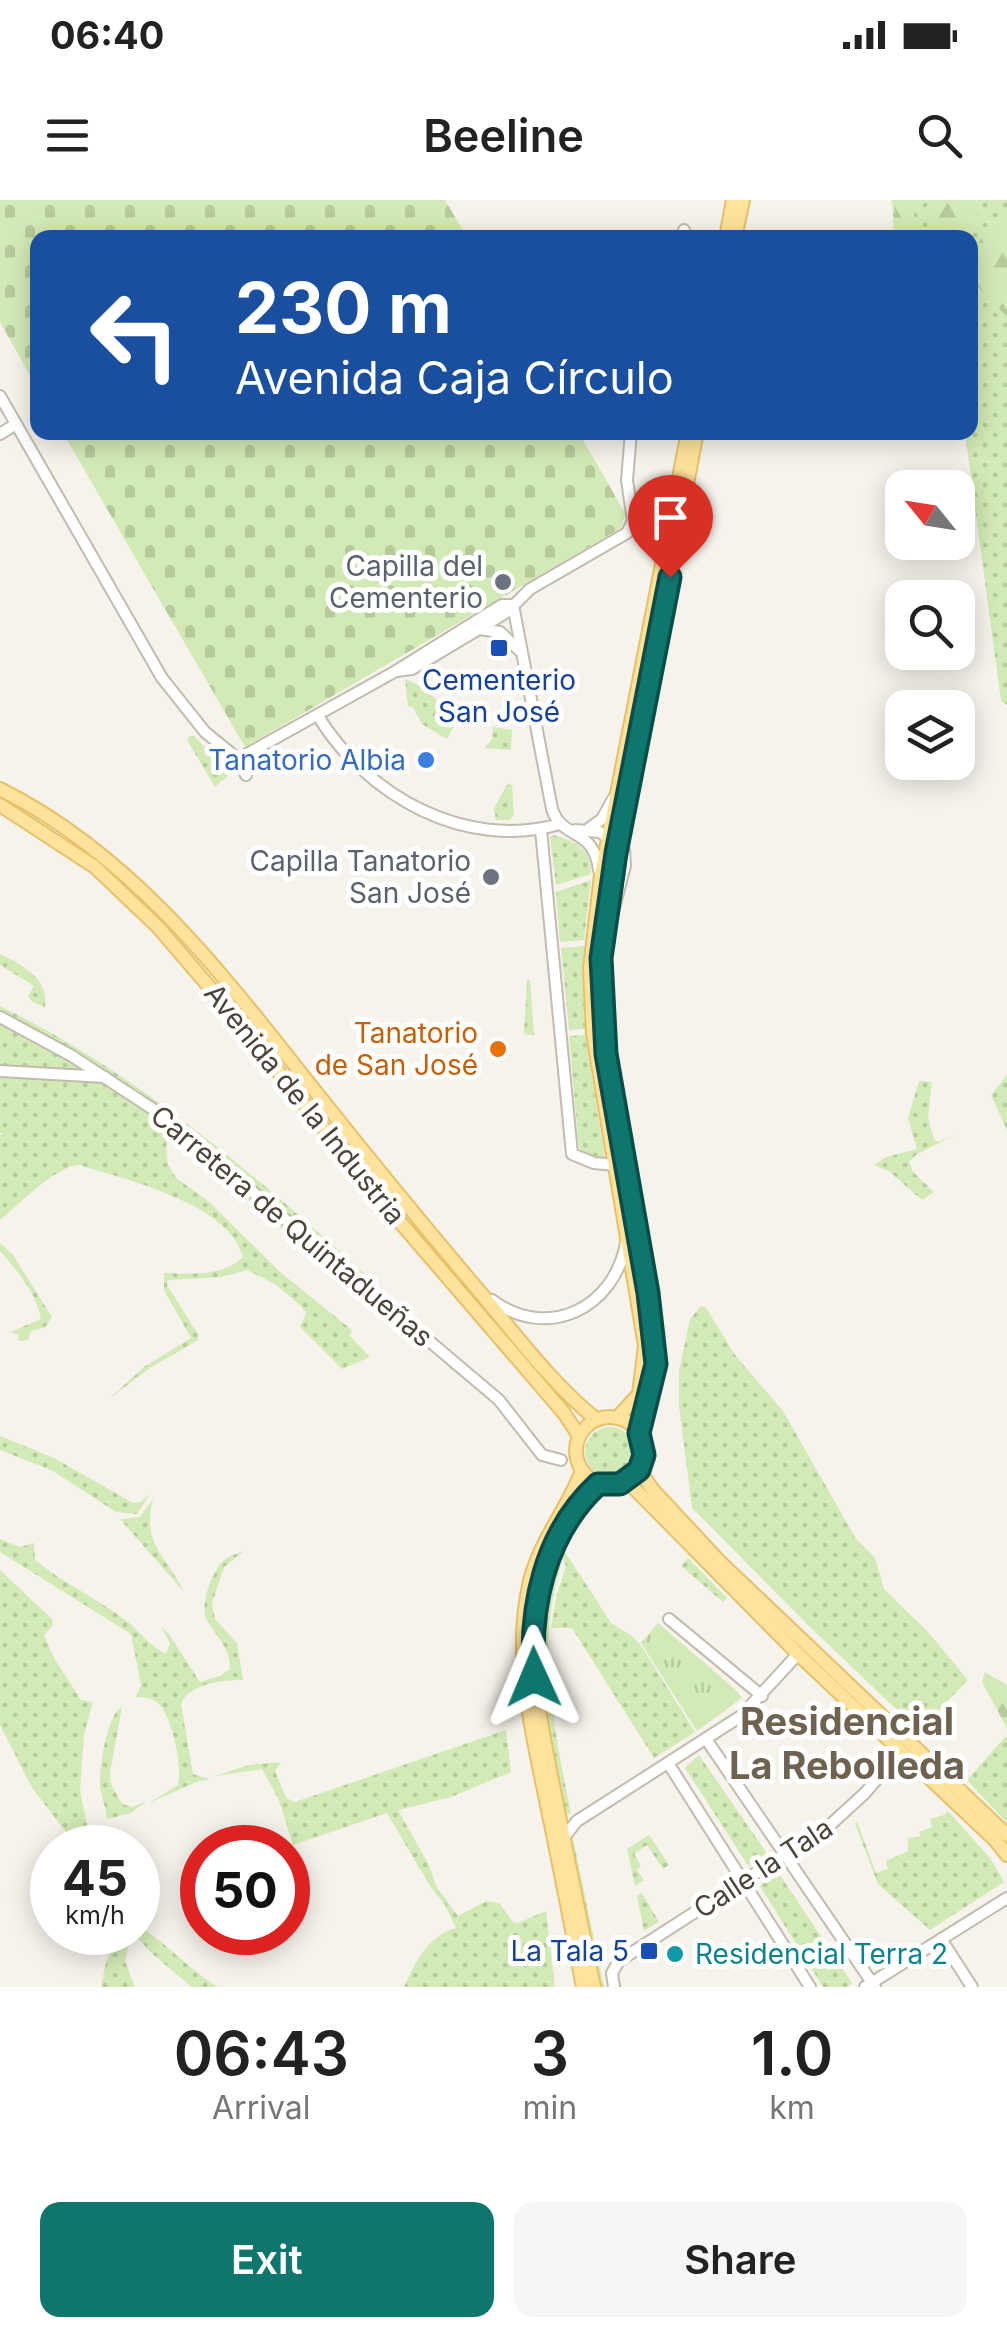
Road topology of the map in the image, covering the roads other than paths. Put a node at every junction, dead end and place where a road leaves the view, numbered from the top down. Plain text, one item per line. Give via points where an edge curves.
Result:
1 (733, 200) edge
2 (743, 200) edge
3 (727, 230) edge
4 (737, 230) edge
5 (0, 396) edge
6 (16, 424) junction
7 (0, 434) edge
8 (630, 440) edge
9 (686, 440) edge
10 (695, 440) edge
11 (513, 605) junction
12 (478, 629) junction
13 (522, 655) junction
14 (396, 671) junction
15 (337, 705) junction
16 (318, 716) junction
17 (332, 737) junction
18 (238, 759) junction
19 (246, 775) dead end
20 (618, 788) junction
21 (0, 789) edge
22 (0, 806) edge
23 (564, 827) junction
24 (541, 830) junction
25 (586, 834) junction
26 (615, 838) junction
27 (595, 910) junction
28 (0, 1016) edge
29 (0, 1071) edge
30 (106, 1078) junction
31 (615, 1165) junction
32 (627, 1237) junction
33 (436, 1241) junction
34 (616, 1418) junction
35 (597, 1420) junction
36 (639, 1433) junction
37 (579, 1436) junction
38 (560, 1460) dead end
39 (639, 1470) junction
40 (582, 1471) junction
41 (627, 1481) junction
42 (598, 1484) junction
43 (669, 1618) dead end
44 (798, 1654) junction
45 (762, 1696) junction
46 (706, 1739) junction
47 (901, 1751) junction
48 (668, 1763) junction
49 (559, 1814) junction
50 (577, 1821) junction
51 (1007, 1835) edge
52 (564, 1837) junction
53 (786, 1855) junction
54 (1007, 1855) edge
55 (744, 1882) junction
56 (1005, 1897) edge
57 (941, 1939) junction
58 (871, 1985) edge
59 (583, 1987) edge
60 (594, 1987) edge
61 (614, 1987) edge
62 (810, 1987) edge
63 (972, 1987) edge

1 - 3 main road
2 - 4 main road
5 - 6 street
6 - 7 street
6 - 18 street via 168,688
8 - 11 street via 631,528
9 - 20 main road
10 - 26 main road
11 - 12 street
11 - 13 street
11 - 14 street
12 - 13 street via 505,636
12 - 14 street via 412,669
13 - 23 street via 550,801
14 - 15 street
15 - 16 street
15 - 17 street
16 - 17 street
16 - 18 street
17 - 24 street via 361,771 423,810 470,828
18 - 19 street
20 - 25 street
20 - 26 main road
21 - 33 main road, Avenida de la Industria via 76,833 157,904
22 - 37 main road, Avenida de la Industria via 95,867 158,927
23 - 24 street
23 - 25 street
24 - 31 street via 572,1154
25 - 26 street
25 - 27 street via 599,868
26 - 27 main road
26 - 36 main road via 601,958 606,1054 656,1347
27 - 31 main road via 592,1016
28 - 30 street, Carretera de Quintadueñas
29 - 30 street
30 - 38 street, Carretera de Quintadueñas via 176,1126 443,1351 508,1410 542,1455
31 - 32 main road
32 - 33 street, Avenida de la Industria via 621,1263 601,1293 570,1314 545,1319 496,1304
32 - 34 main road via 644,1361 639,1394
33 - 35 main road, Avenida de la Industria
34 - 35 main road
34 - 36 main road
35 - 37 main road
36 - 39 main road
37 - 40 main road
39 - 41 main road
39 - 51 main road via 719,1562
40 - 42 main road
40 - 59 main road via 534,1570 522,1655
41 - 42 main road
41 - 44 main road
42 - 49 main road via 578,1501 559,1535 534,1616 534,1677
43 - 45 street
44 - 45 street
44 - 47 main road
45 - 46 street
46 - 48 street
46 - 53 street
47 - 53 street, Calle la Tala via 847,1812
47 - 54 main road
48 - 50 street
48 - 55 street
49 - 50 street
49 - 52 main road
50 - 52 street
52 - 60 main road
53 - 55 street, Calle la Tala
53 - 58 street
55 - 61 street, Calle la Tala via 619,1961
55 - 62 street
56 - 57 street
57 - 58 street
57 - 63 street

